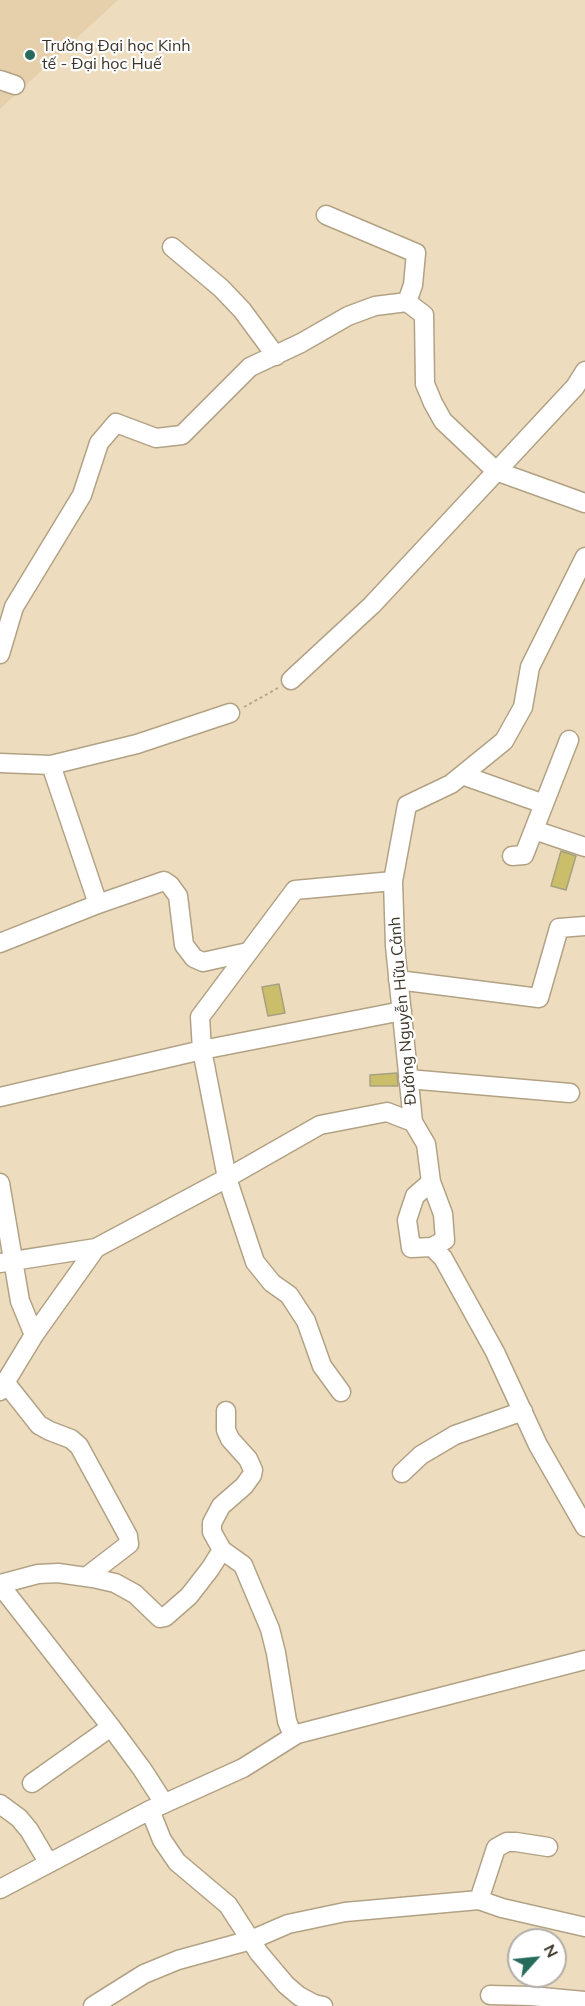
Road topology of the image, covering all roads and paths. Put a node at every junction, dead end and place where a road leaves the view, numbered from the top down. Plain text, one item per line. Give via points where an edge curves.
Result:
1 (326, 214) dead end
2 (172, 247) dead end
3 (407, 302) junction
4 (276, 356) junction
5 (585, 371) edge
6 (496, 471) junction
7 (585, 504) edge
8 (585, 557) edge
9 (580, 579) edge
10 (0, 654) edge
11 (291, 680) joint
12 (230, 713) joint
13 (569, 740) dead end
14 (0, 763) edge
15 (51, 765) junction
16 (462, 775) junction
17 (544, 804) junction
18 (534, 830) junction
19 (585, 848) edge
20 (512, 856) dead end
21 (393, 881) junction
22 (98, 904) junction
23 (585, 926) edge
24 (0, 943) edge
25 (248, 952) junction
26 (398, 980) junction
27 (402, 1011) junction
28 (202, 1050) junction
29 (408, 1079) junction
30 (570, 1093) dead end
31 (0, 1097) edge
32 (413, 1122) junction
33 (227, 1178) junction
34 (431, 1182) junction
35 (0, 1183) edge
36 (432, 1247) junction
37 (96, 1248) junction
38 (7, 1262) edge
39 (34, 1335) junction
40 (3, 1386) edge
41 (341, 1392) dead end
42 (226, 1411) dead end
43 (523, 1411) junction
44 (402, 1473) dead end
45 (585, 1527) edge
46 (222, 1550) junction
47 (86, 1576) junction
48 (0, 1584) edge
49 (585, 1660) edge
50 (111, 1726) junction
51 (293, 1736) junction
52 (32, 1783) dead end
53 (0, 1804) edge
54 (157, 1806) junction
55 (548, 1846) dead end
56 (48, 1862) junction
57 (0, 1889) edge
58 (479, 1900) junction
59 (585, 1927) edge
60 (251, 1940) junction
61 (490, 1995) dead end
62 (296, 2001) edge
63 (585, 2001) edge
64 (93, 2006) edge
65 (323, 2006) edge

1 - 3 street via 416,253
2 - 4 street via 242,310
3 - 4 street via 375,306 348,316
3 - 6 street via 424,315 425,384 433,403 443,421
4 - 10 street via 250,367 182,435 156,438 116,423 99,443 82,495 14,607
5 - 6 street via 575,387
6 - 7 street
6 - 11 street via 372,604
8 - 9 street, Đường Nguyễn Hữu Cảnh
9 - 16 street, Đường Nguyễn Hữu Cảnh via 530,668 523,707 504,741
11 - 12 path
12 - 15 street via 137,744
13 - 17 street
14 - 15 street
15 - 22 street
16 - 17 street
16 - 21 street, Đường Nguyễn Hữu Cảnh via 407,805
17 - 18 street
18 - 19 street
18 - 20 street via 524,855
21 - 25 street via 295,890
21 - 26 street, Đường Nguyễn Hữu Cảnh
22 - 24 street
22 - 25 street via 164,881 178,896 184,945 194,958 203,962
23 - 26 street via 559,928 539,998
25 - 28 street via 200,1017
26 - 27 street, Đường Nguyễn Hữu Cảnh
27 - 28 street
27 - 29 street, Đường Nguyễn Hữu Cảnh
28 - 31 street
28 - 33 street
29 - 30 street
29 - 32 street, Đường Nguyễn Hữu Cảnh
32 - 33 street, Đường Nguyễn Hữu Cảnh via 387,1112 320,1125
32 - 34 street via 426,1144
33 - 37 street, Đường Nguyễn Hữu Cảnh
33 - 41 street via 255,1262 272,1283 289,1295 306,1322 322,1366
34 - 36 street via 443,1214 445,1240
34 - 36 street via 415,1196 407,1220 411,1248
35 - 38 street
36 - 43 street via 443,1257
37 - 38 street
37 - 39 street, Đường Nguyễn Hữu Cảnh
38 - 39 street
39 - 40 street, Đường Nguyễn Hữu Cảnh
40 - 47 street via 39,1425 80,1446 128,1536 129,1544
42 - 46 street via 230,1439 253,1470 244,1486 221,1506 212,1523 212,1532
43 - 44 street via 454,1435 421,1455
43 - 45 street
46 - 47 street via 189,1596 160,1618 135,1594 116,1583
46 - 51 street via 243,1565 270,1629
47 - 48 street via 38,1574
48 - 50 street
49 - 51 street
50 - 52 street
50 - 54 street via 142,1769
51 - 54 street via 243,1768
53 - 56 street via 29,1830
54 - 56 street
54 - 60 street via 162,1840 177,1862 228,1905
55 - 58 street via 507,1842 496,1848
56 - 57 street
58 - 59 street
58 - 60 street via 320,1916
60 - 62 street
60 - 64 street via 144,1974
61 - 63 street
62 - 65 street

